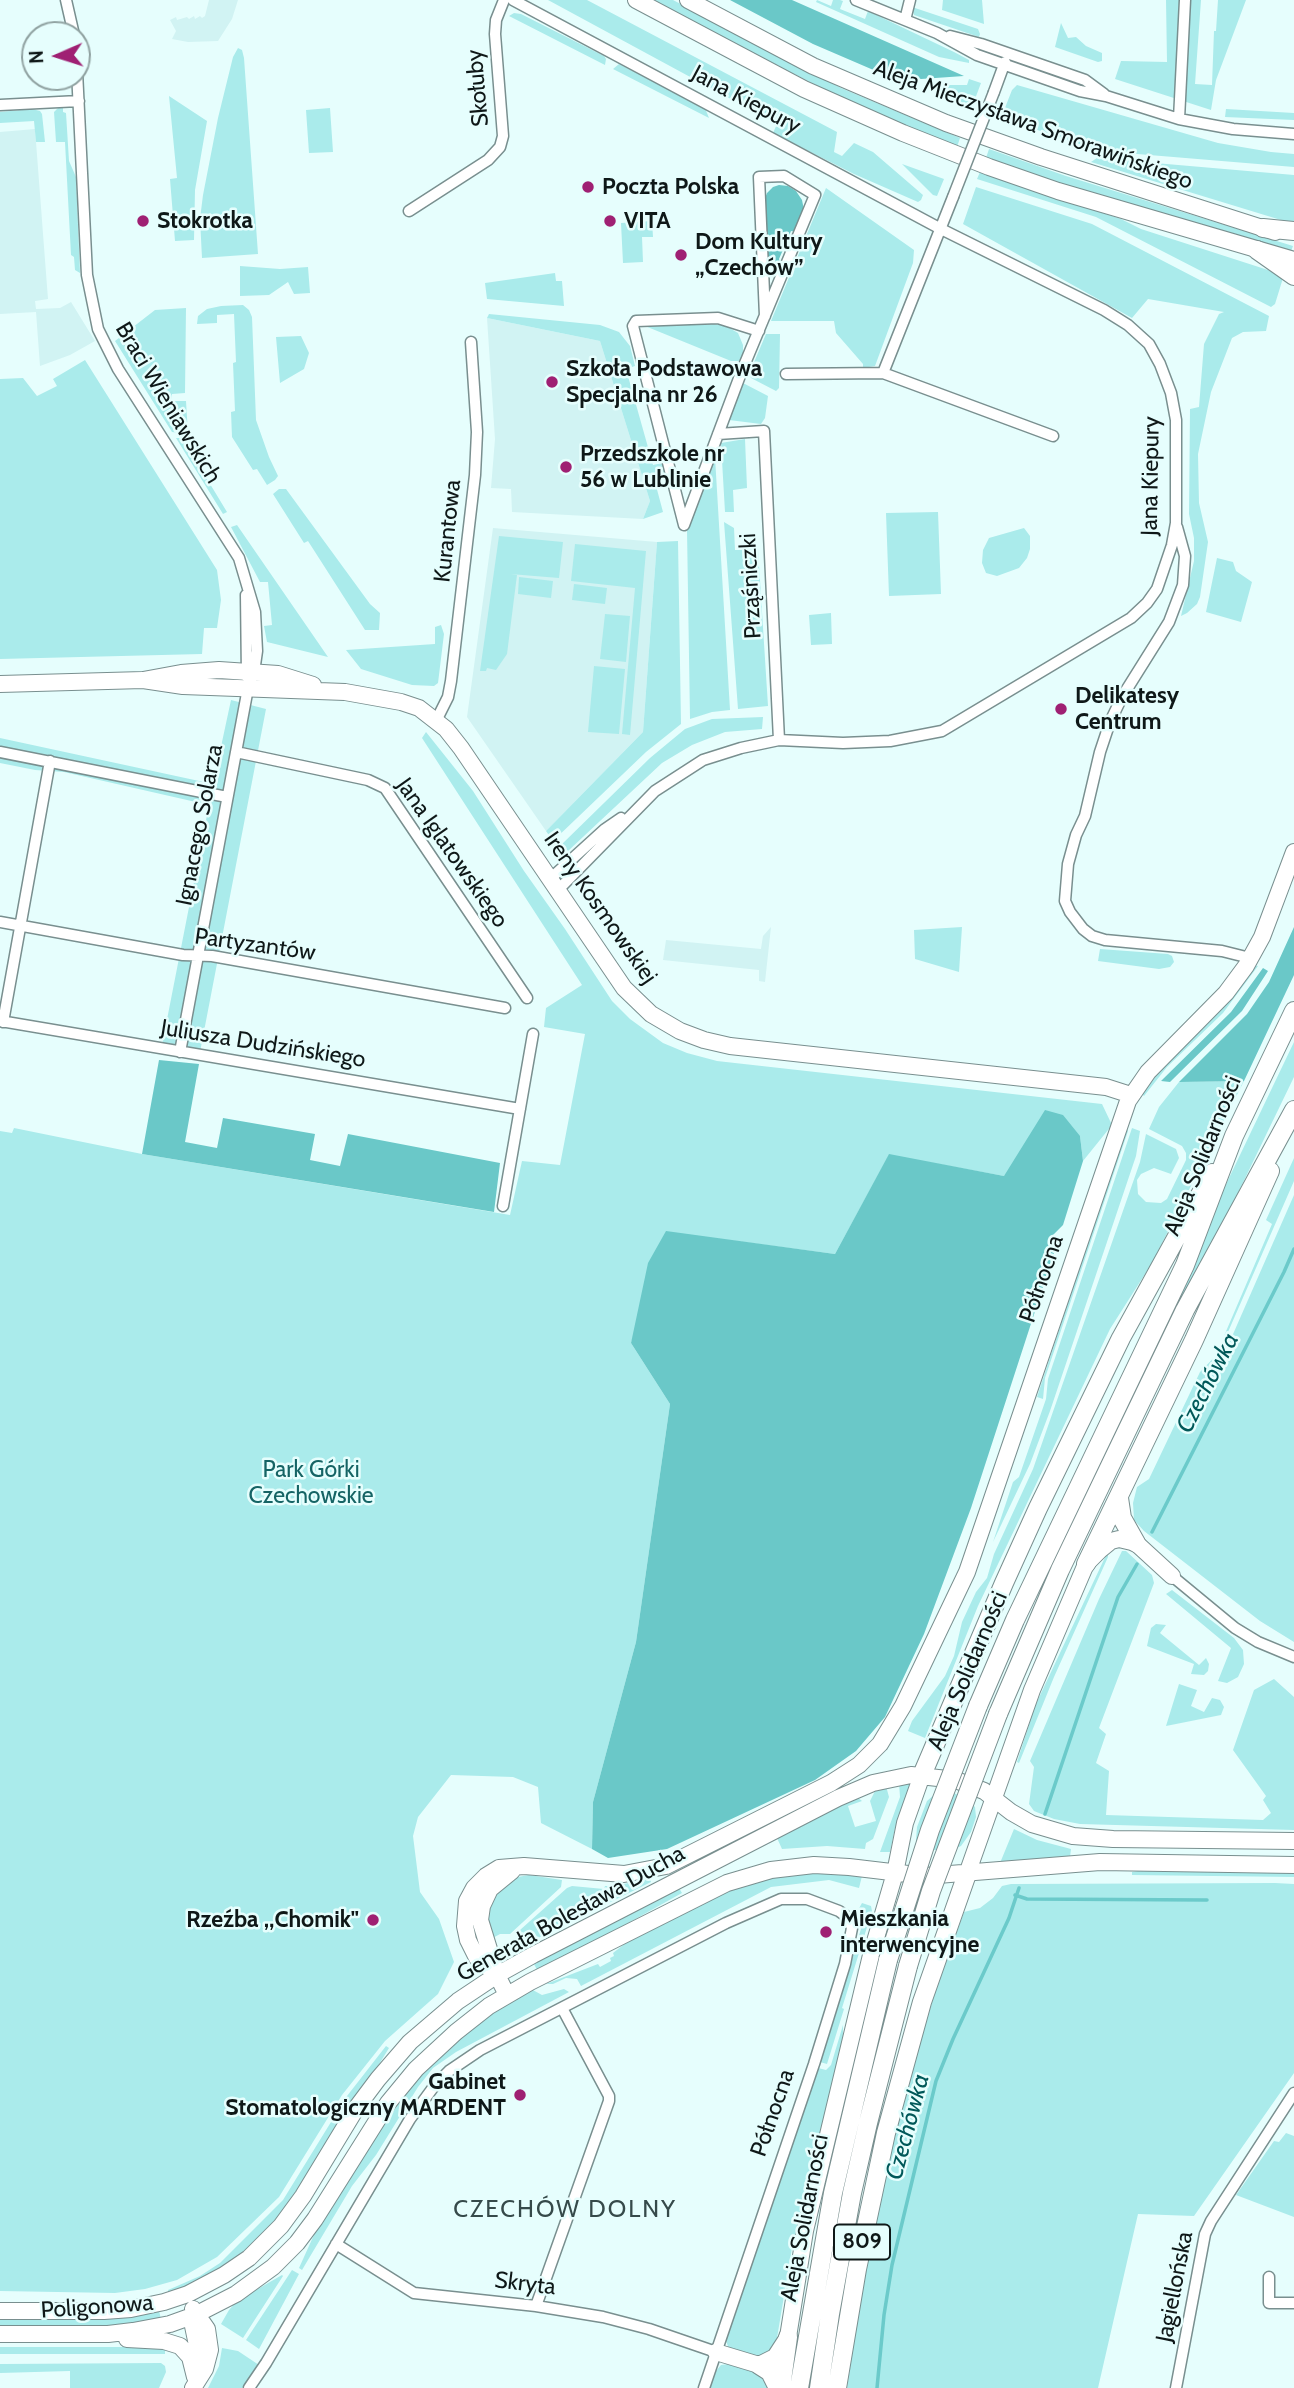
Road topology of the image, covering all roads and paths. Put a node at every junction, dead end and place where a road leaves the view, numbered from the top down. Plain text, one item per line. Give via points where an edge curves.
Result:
1 (66, 0) edge
2 (505, 0) edge
3 (513, 0) edge
4 (636, 0) edge
5 (688, 0) edge
6 (856, 0) edge
7 (910, 0) edge
8 (1185, 0) edge
9 (905, 20) junction
10 (71, 21) edge
11 (937, 33) junction
12 (1008, 53) junction
13 (1003, 66) junction
14 (78, 91) edge
15 (1106, 96) junction
16 (79, 101) junction
17 (0, 106) edge
18 (1178, 119) junction
19 (1294, 134) edge
20 (409, 211) dead end
21 (1263, 228) junction
22 (941, 229) junction
23 (1294, 231) edge
24 (1294, 238) edge
25 (1257, 250) junction
26 (1294, 261) edge
27 (1294, 276) edge
28 (765, 316) junction
29 (759, 331) junction
30 (471, 342) dead end
31 (883, 373) junction
32 (786, 374) dead end
33 (719, 433) junction
34 (1053, 436) dead end
35 (1176, 523) junction
36 (250, 677) junction
37 (0, 684) edge
38 (436, 721) junction
39 (779, 740) junction
40 (0, 752) edge
41 (236, 752) junction
42 (50, 761) junction
43 (227, 797) junction
44 (1294, 852) edge
45 (554, 885) junction
46 (0, 922) edge
47 (20, 926) junction
48 (196, 956) junction
49 (1250, 958) junction
50 (527, 998) dead end
51 (505, 1007) dead end
52 (1294, 1011) edge
53 (1, 1021) edge
54 (533, 1034) dead end
55 (180, 1052) junction
56 (1131, 1095) junction
57 (520, 1109) junction
58 (1293, 1114) edge
59 (1234, 1136) junction
60 (503, 1206) dead end
61 (1119, 1497) junction
62 (1136, 1543) junction
63 (1086, 1564) junction
64 (1172, 1576) joint
65 (1294, 1657) edge
66 (922, 1775) junction
67 (993, 1797) junction
68 (1294, 1841) edge
69 (1294, 1865) edge
70 (895, 1873) junction
71 (967, 1874) junction
72 (497, 1975) junction
73 (508, 1995) junction
74 (562, 2008) junction
75 (1294, 2093) edge
76 (336, 2244) junction
77 (1269, 2277) dead end
78 (187, 2294) junction
79 (1294, 2303) edge
80 (536, 2306) junction
81 (0, 2311) edge
82 (195, 2315) junction
83 (0, 2334) edge
84 (97, 2334) junction
85 (789, 2337) junction
86 (716, 2352) junction
87 (760, 2365) junction
88 (193, 2384) edge
89 (249, 2388) edge
90 (704, 2388) edge
91 (780, 2388) edge
92 (799, 2388) edge
93 (819, 2388) edge
94 (837, 2388) edge
95 (1176, 2388) edge

1 - 10 street
2 - 20 street, Skołuby via 495,34 503,136 500,148
3 - 22 street, Jana Kiepury
4 - 25 main road, Aleja Mieczysława Smorawińskiego via 804,89 903,133 1045,187
5 - 21 main road, Aleja Mieczysława Smorawińskiego via 833,76 946,124
6 - 9 street
7 - 9 street
8 - 18 street
9 - 11 street
11 - 12 street
11 - 13 street
12 - 13 street
12 - 15 street via 1085,80
13 - 15 street
13 - 22 street, bridge
14 - 16 street, Braci Wieniawskich
15 - 18 street
16 - 17 street
16 - 36 street, Braci Wieniawskich via 87,275 98,329 118,369 239,558 246,578
18 - 19 street
21 - 23 main road
21 - 24 main road, Aleja Mieczysława Smorawińskiego
22 - 31 street
22 - 35 street, Jana Kiepury via 1104,310 1149,344 1174,408
25 - 26 main road, Aleja Mieczysława Smorawińskiego
25 - 27 main road
28 - 28 street via 815,195 785,176 759,177
28 - 29 street
29 - 33 street
29 - 33 street via 718,318 635,321 633,326 684,524
30 - 38 street, Kurantowa via 475,475 451,681
31 - 32 street
31 - 34 street
33 - 39 street, Prząśniczki via 764,431
35 - 39 street, Jana Kiepury via 1166,566 1147,603 1131,618 966,718 942,731 890,741
35 - 49 street via 1185,556 1183,585 1169,622 1110,722 1068,864 1065,901 1092,936
36 - 37 main road, Ireny Kosmowskiej via 219,670 143,680
36 - 38 main road, Ireny Kosmowskiej via 401,702
36 - 41 street, Ignacego Solarza
38 - 45 main road, Ireny Kosmowskiej via 461,748
39 - 45 street, Jana Kiepury via 703,760 666,782 605,829
40 - 42 street
41 - 43 street, Ignacego Solarza
41 - 50 street, Jana Iglatowskiego via 369,780 385,788
42 - 43 street
42 - 47 street
43 - 48 street, Ignacego Solarza
44 - 49 main road, Północna
45 - 56 main road, Ireny Kosmowskiej via 632,997 662,1022 692,1036 730,1046 1106,1087
46 - 47 street, Partyzantów
47 - 48 street, Partyzantów
47 - 53 street
48 - 51 street, Partyzantów
48 - 55 street, Ignacego Solarza
49 - 56 main road, Północna via 1226,993
52 - 59 main road, Aleja Solidarności
53 - 55 street, Juliusza Dudzińskiego
54 - 57 street
55 - 57 street, Juliusza Dudzińskiego
56 - 72 main road, Północna via 963,1582 903,1706 877,1748 831,1783 666,1866 618,1874 499,1868 474,1888 464,1915 477,1958
57 - 60 street
58 - 61 main road via 1258,1202
58 - 93 main road, Aleja Solidarności, bridge via 1205,1271 1060,1570 998,1714 931,1891 855,2182
59 - 66 main road via 1115,1351 1003,1583
59 - 92 main road, Aleja Solidarności, bridge via 1185,1265 1015,1620 938,1810 888,1960 833,2193
61 - 62 main road via 1122,1518
61 - 63 main road
62 - 63 main road via 1111,1541
62 - 64 main road
63 - 67 main road
64 - 65 street via 1235,1628
66 - 67 main road, Generała Bolesława Ducha via 966,1783
66 - 70 main road, 809 via 905,1823
66 - 72 main road, Generała Bolesława Ducha via 896,1777 850,1792
67 - 68 main road, Generała Bolesława Ducha via 1032,1824 1073,1836
67 - 71 main road, 809
69 - 71 main road, Generała Bolesława Ducha via 1100,1862
70 - 71 main road, Generała Bolesława Ducha via 925,1877
70 - 73 main road, Generała Bolesława Ducha via 814,1865 747,1876 692,1898
70 - 85 main road, 809 via 805,2231
71 - 94 main road, 809 via 922,2002 886,2133
72 - 73 main road, Północna
72 - 78 main road, Generała Bolesława Ducha via 445,2011 390,2064 274,2234 231,2271
73 - 82 main road, Generała Bolesława Ducha via 446,2040 400,2087 315,2219 287,2253 244,2289
74 - 76 street via 472,2054 435,2085
74 - 80 street via 609,2101
74 - 86 street, Północna via 782,1899 807,1899 839,1911 852,1928 814,2064
75 - 95 street, Jagiellońska via 1205,2234
76 - 80 street, Skryta via 414,2293
76 - 89 street
77 - 79 street via 1269,2303
78 - 81 main road, Poligonowa via 120,2310
78 - 82 main road
80 - 86 street, Skryta via 626,2322
82 - 84 main road, Poligonowa via 158,2327
82 - 88 main road via 207,2329 210,2350 205,2369
83 - 84 main road, Poligonowa
84 - 88 main road via 180,2346 190,2357
85 - 87 main road via 775,2357
85 - 91 main road, 809
86 - 87 main road
86 - 90 street, Północna
87 - 91 main road

